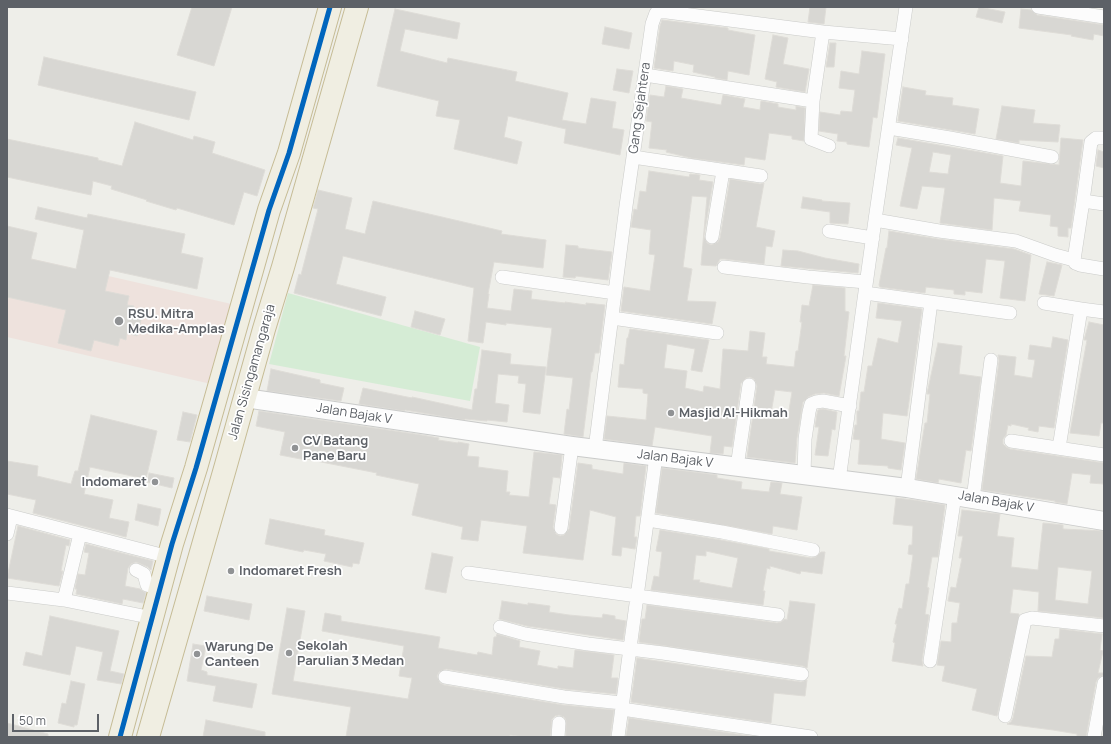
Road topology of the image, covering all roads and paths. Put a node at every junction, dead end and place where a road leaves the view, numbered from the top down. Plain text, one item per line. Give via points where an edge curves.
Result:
1 (330, 7) edge
2 (357, 7) edge
3 (906, 7) edge
4 (1038, 7) edge
5 (1104, 17) edge
6 (823, 32) junction
7 (902, 39) junction
8 (645, 75) junction
9 (813, 101) junction
10 (889, 128) junction
11 (1104, 138) edge
12 (829, 146) dead end
13 (633, 157) junction
14 (1052, 158) dead end
15 (723, 171) junction
16 (761, 176) dead end
17 (1083, 200) junction
18 (1104, 204) edge
19 (875, 220) junction
20 (829, 231) dead end
21 (712, 237) dead end
22 (873, 238) junction
23 (1074, 260) junction
24 (724, 267) dead end
25 (1104, 269) edge
26 (502, 277) dead end
27 (866, 288) junction
28 (615, 293) junction
29 (931, 302) junction
30 (1044, 303) dead end
31 (1082, 309) junction
32 (1104, 312) edge
33 (1010, 313) dead end
34 (612, 318) junction
35 (717, 333) dead end
36 (991, 360) dead end
37 (749, 385) dead end
38 (245, 398) junction
39 (850, 406) junction
40 (1011, 440) dead end
41 (572, 446) junction
42 (1059, 448) junction
43 (594, 449) junction
44 (1104, 455) edge
45 (656, 456) junction
46 (737, 467) junction
47 (804, 476) junction
48 (839, 480) junction
49 (907, 488) junction
50 (955, 495) junction
51 (973, 499) junction
52 (9, 516) edge
53 (648, 520) junction
54 (1104, 521) edge
55 (561, 528) dead end
56 (7, 534) edge
57 (80, 534) junction
58 (813, 550) dead end
59 (169, 557) junction
60 (136, 570) dead end
61 (468, 573) dead end
62 (160, 589) junction
63 (7, 593) edge
64 (637, 596) junction
65 (64, 600) junction
66 (778, 615) dead end
67 (153, 618) junction
68 (1104, 626) edge
69 (500, 627) dead end
70 (630, 649) junction
71 (930, 661) dead end
72 (802, 674) dead end
73 (445, 677) dead end
74 (1104, 683) edge
75 (622, 706) junction
76 (1005, 716) dead end
77 (560, 723) dead end
78 (120, 737) edge
79 (148, 737) edge
80 (558, 737) edge
81 (618, 737) edge
82 (805, 737) edge
83 (1094, 737) edge

1 - 59 highway
2 - 38 highway, Jalan Sisingamangaraja
3 - 7 street
4 - 5 street
6 - 7 street, Gang Sejahtera
6 - 8 street, Gang Sejahtera via 660,12 656,13 654,18
6 - 9 street
7 - 10 street
8 - 9 street
8 - 13 street, Gang Sejahtera
9 - 12 street via 811,140
10 - 14 street
10 - 19 street
11 - 17 street via 1096,138 1091,142
13 - 15 street
13 - 28 street, Gang Sejahtera
15 - 16 street
15 - 21 street
17 - 18 street
17 - 23 street
19 - 22 street
19 - 23 street via 1016,241
20 - 22 street
22 - 27 street
23 - 25 street via 1080,265
24 - 27 street via 800,276
26 - 28 street
27 - 29 street
27 - 39 street
28 - 34 street, Gang Sejahtera
29 - 33 street
29 - 49 street
30 - 31 street
31 - 32 street
31 - 42 street
34 - 35 street
34 - 43 street, Gang Sejahtera
36 - 51 street
37 - 46 street
38 - 41 street, Jalan Bajak V
38 - 79 highway, Jalan Sisingamangaraja
39 - 47 street via 823,401 811,404
39 - 48 street
40 - 42 street
41 - 43 street, Jalan Bajak V
41 - 55 street
42 - 44 street
43 - 45 street, Jalan Bajak V
45 - 46 street, Jalan Bajak V
45 - 53 street
46 - 47 street, Jalan Bajak V
47 - 48 street, Jalan Bajak V
48 - 49 street, Jalan Bajak V
49 - 50 street, Jalan Bajak V
50 - 51 street, Jalan Bajak V
50 - 71 street
51 - 54 street, Jalan Bajak V
52 - 56 street
52 - 57 street
53 - 58 street
53 - 64 street
57 - 59 street
57 - 65 street
59 - 62 highway
60 - 62 street via 144,574 147,585
61 - 64 street
62 - 67 highway
63 - 65 street
64 - 66 street
64 - 70 street
65 - 67 street
67 - 78 highway
68 - 76 street via 1032,618 1025,620
69 - 70 street via 550,638
70 - 72 street
70 - 75 street
73 - 75 street
74 - 83 street
75 - 81 street
75 - 82 street
77 - 80 street

